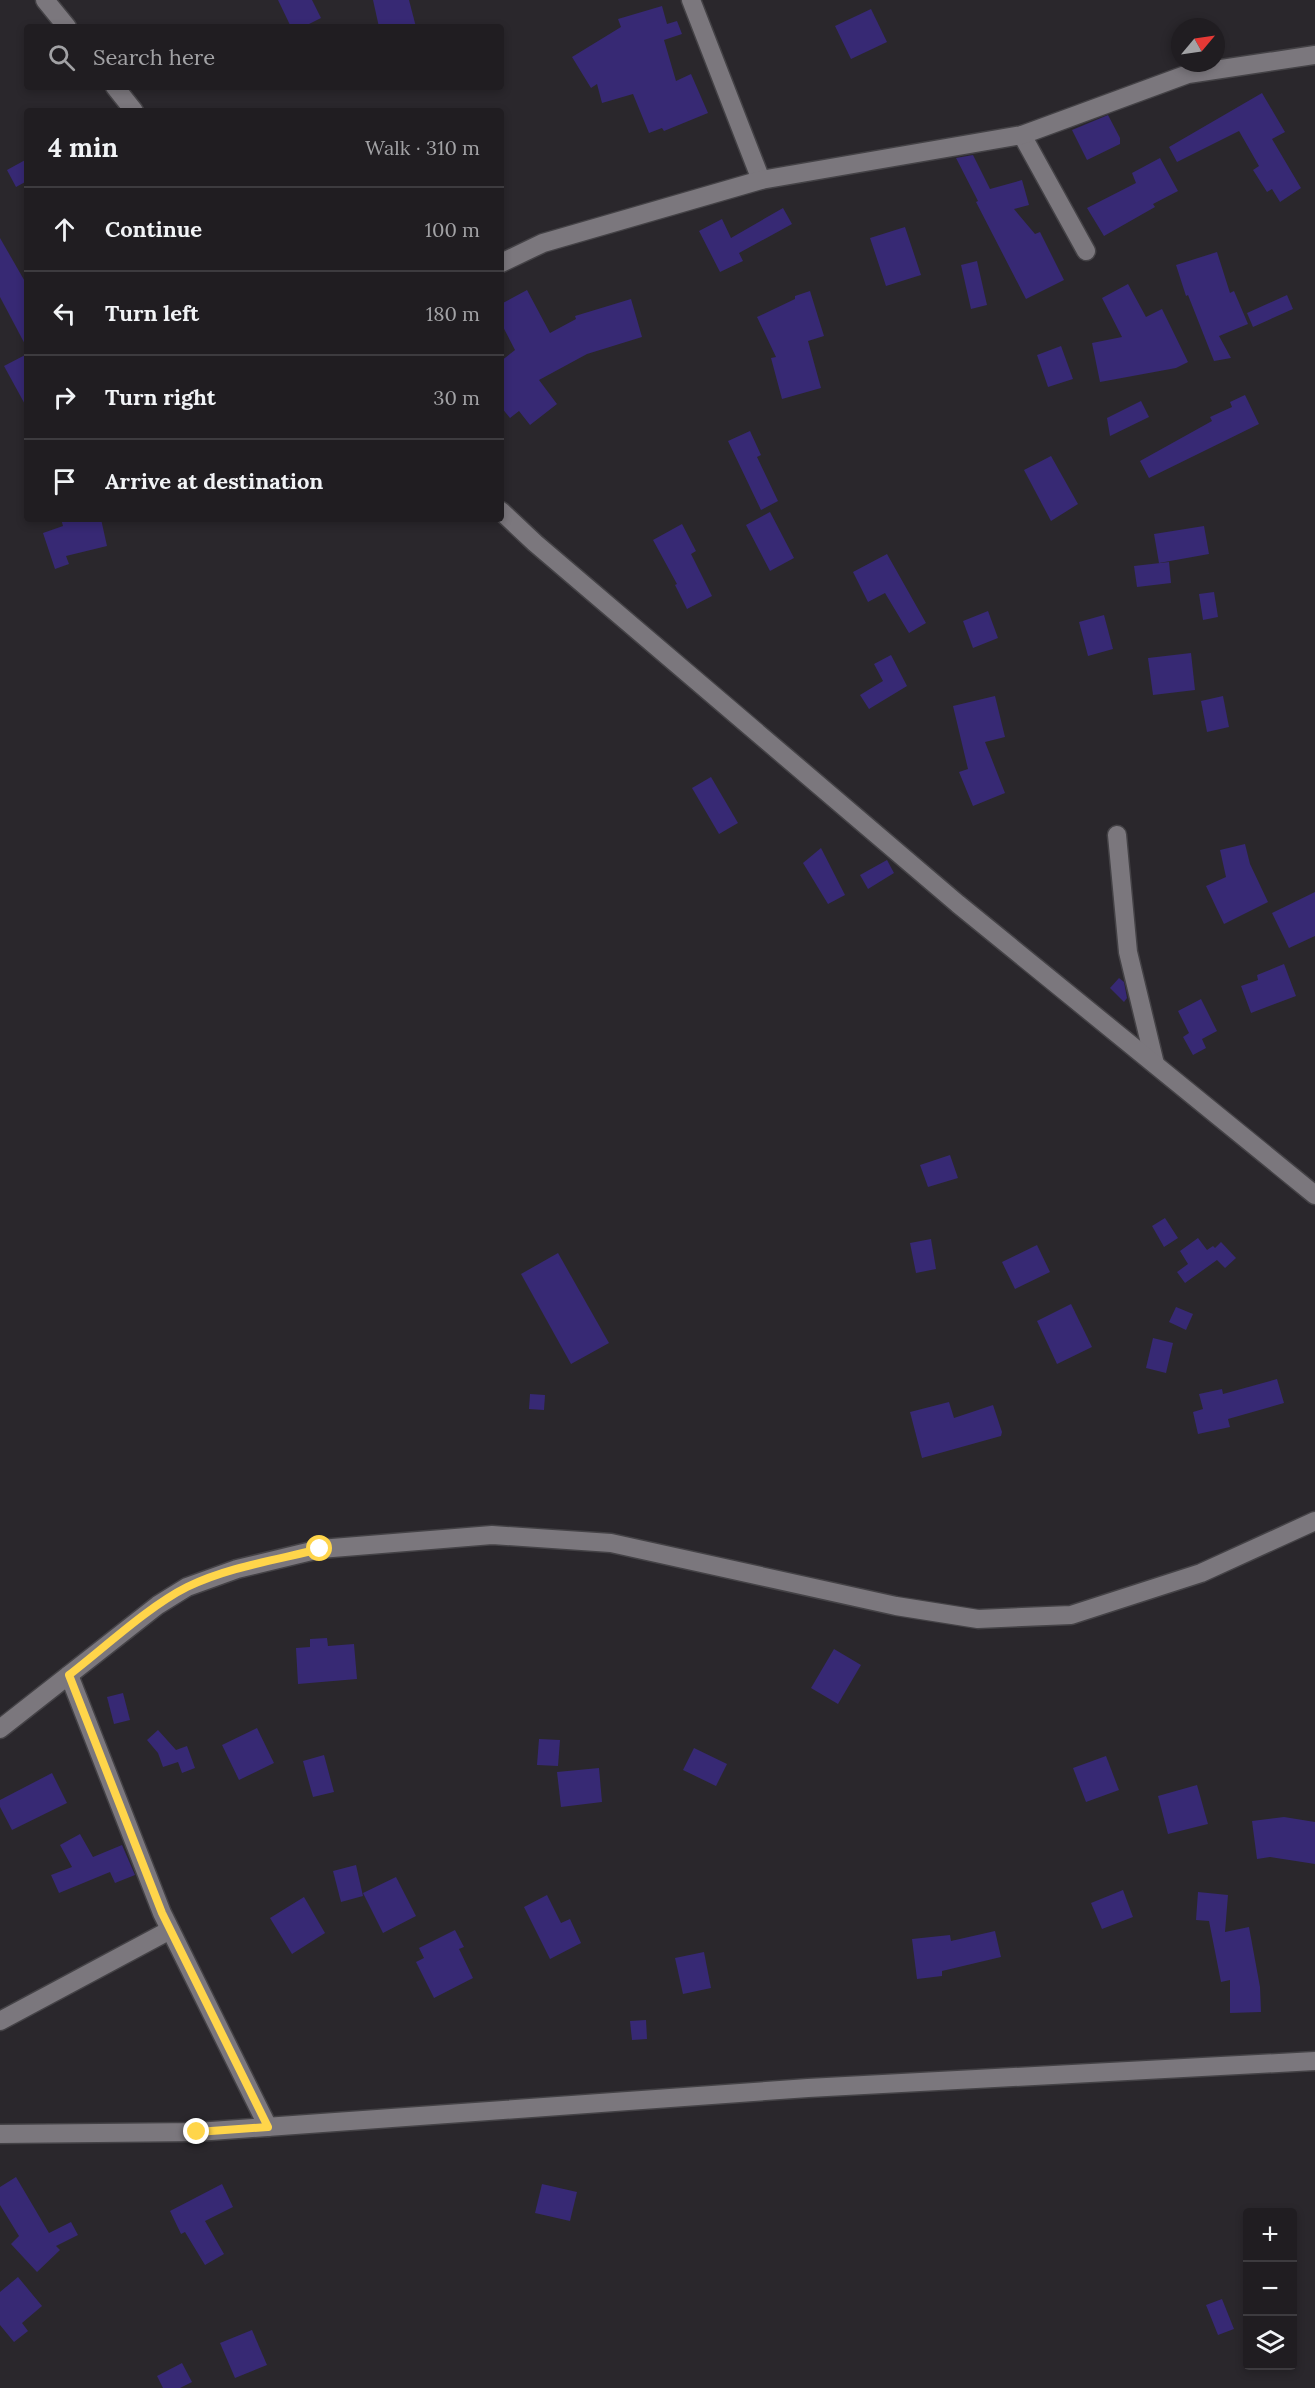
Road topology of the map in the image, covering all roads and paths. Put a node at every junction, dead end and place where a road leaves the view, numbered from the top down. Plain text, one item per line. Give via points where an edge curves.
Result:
1 (45, 0) edge
2 (691, 0) edge
3 (65, 24) edge
4 (1315, 56) edge
5 (116, 90) edge
6 (132, 108) edge
7 (1022, 135) junction
8 (761, 180) junction
9 (1086, 251) dead end
10 (504, 262) edge
11 (504, 514) edge
12 (1117, 835) dead end
13 (1155, 1064) junction
14 (1315, 1195) edge
15 (1315, 1521) edge
16 (69, 1675) junction
17 (0, 1729) edge
18 (170, 1930) junction
19 (0, 2021) edge
20 (1315, 2061) edge
21 (268, 2127) junction
22 (0, 2134) edge

1 - 3 street
2 - 8 street
4 - 7 street via 1188,74
5 - 6 street
7 - 8 street
7 - 9 street
8 - 10 street via 543,243
11 - 13 street via 958,904
12 - 13 street via 1128,952
13 - 14 street
15 - 16 street via 1201,1573 1071,1615 978,1619 896,1606 611,1543 492,1535 320,1549 237,1569 187,1587
16 - 17 street
16 - 18 street
18 - 19 street
18 - 21 street
20 - 21 street via 808,2088
21 - 22 street via 197,2132

